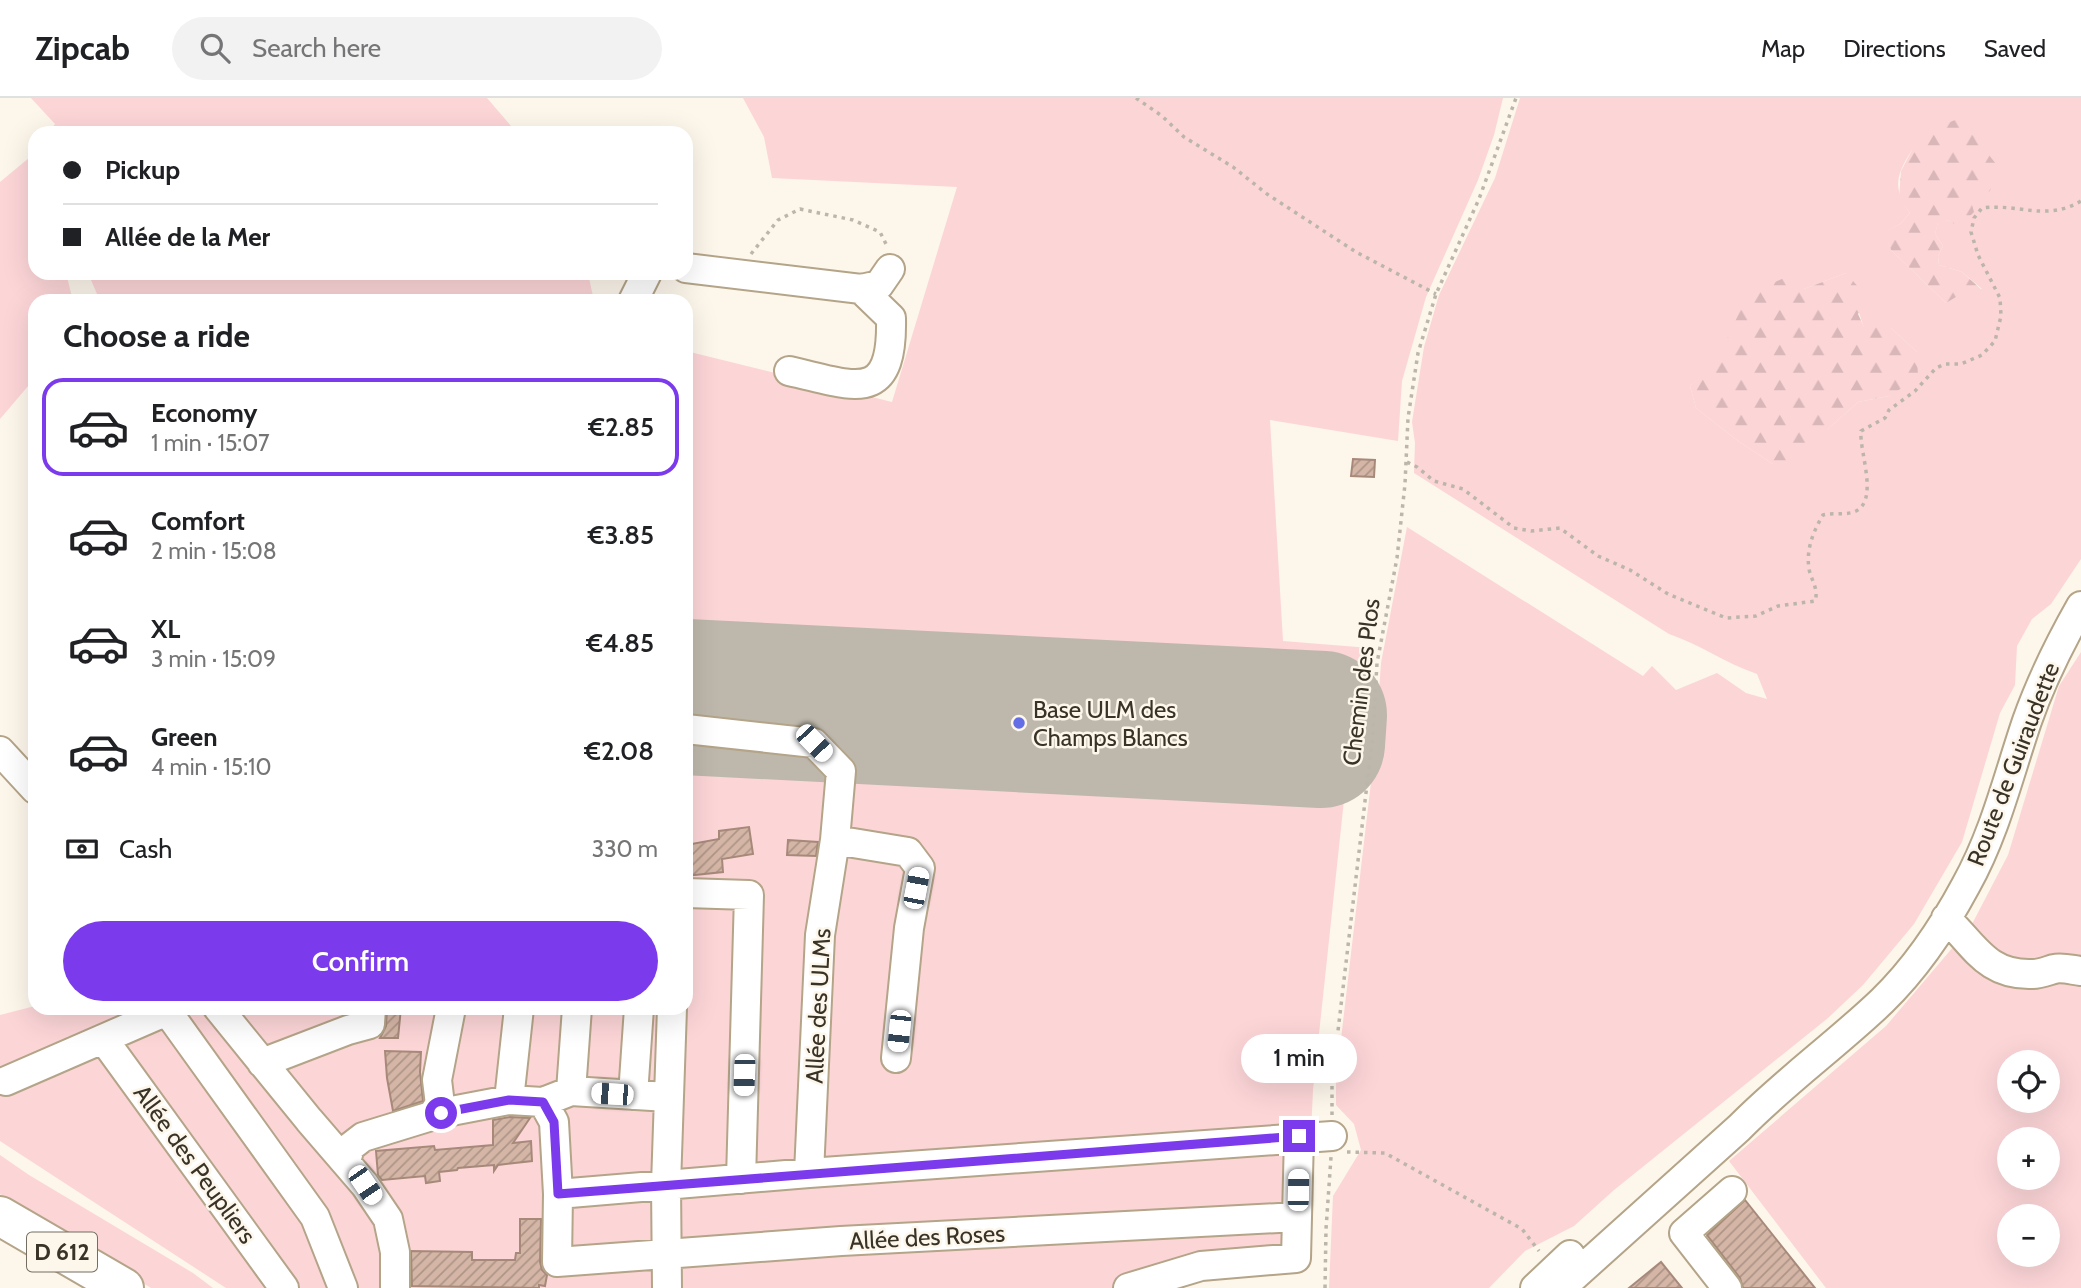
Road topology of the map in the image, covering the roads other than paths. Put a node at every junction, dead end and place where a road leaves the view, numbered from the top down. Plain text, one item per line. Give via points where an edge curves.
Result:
1 (693, 269) edge
2 (890, 269) road end
3 (861, 289) junction
4 (789, 371) dead end
5 (2081, 606) edge
6 (693, 730) edge
7 (0, 751) edge
8 (28, 782) edge
9 (835, 841) junction
10 (693, 893) edge
11 (1946, 918) junction
12 (2081, 971) edge
13 (158, 1015) edge
14 (175, 1015) edge
15 (224, 1015) edge
16 (371, 1015) edge
17 (450, 1015) edge
18 (518, 1015) edge
19 (576, 1015) edge
20 (639, 1015) edge
21 (672, 1015) edge
22 (104, 1040) junction
23 (896, 1058) dead end
24 (262, 1063) junction
25 (6, 1081) dead end
26 (571, 1091) junction
27 (633, 1095) junction
28 (668, 1097) junction
29 (1767, 1099) junction
30 (509, 1100) junction
31 (543, 1102) junction
32 (441, 1113) junction
33 (1299, 1136) junction
34 (1331, 1143) road end
35 (346, 1162) junction
36 (809, 1173) junction
37 (741, 1178) junction
38 (666, 1185) junction
39 (1732, 1191) dead end
40 (558, 1194) junction
41 (0, 1216) edge
42 (1297, 1217) junction
43 (0, 1225) edge
44 (667, 1254) junction
45 (1562, 1282) edge
46 (102, 1288) edge
47 (124, 1288) edge
48 (284, 1288) edge
49 (343, 1288) edge
50 (395, 1288) edge
51 (667, 1288) edge
52 (1128, 1288) edge
53 (1727, 1288) edge

1 - 3 street
2 - 3 street via 879,285
3 - 4 street via 891,318 888,365 874,379 857,386
5 - 11 street, Route de Guiraudette via 2043,679 1987,844
6 - 9 street, Allée des ULMs via 814,743 841,771
7 - 8 street
9 - 23 street via 908,852 920,868
9 - 36 street, Allée des ULMs via 820,935
10 - 37 street via 748,895
11 - 12 street via 1997,969 2012,974 2057,968
11 - 29 street, Route de Guiraudette via 1884,999
13 - 22 street
14 - 49 street via 315,1217
15 - 24 street
16 - 24 street via 370,1024
17 - 32 street via 437,1080
18 - 30 street
19 - 26 street
20 - 27 street
21 - 28 street
22 - 25 street
22 - 48 street, Allée des Peupliers
24 - 35 street
26 - 27 street
26 - 31 street
27 - 28 street
28 - 38 street
29 - 45 street, Route de Guiraudette
29 - 45 street, Route de Guiraudette via 1733,1120 1575,1263
30 - 31 street
30 - 32 street
31 - 40 street via 554,1122
32 - 35 street via 363,1137 350,1147
33 - 34 street
33 - 36 street
33 - 42 street
35 - 50 street via 388,1219 395,1252
36 - 37 street
37 - 38 street
38 - 40 street
38 - 44 street
39 - 53 street via 1684,1233
40 - 44 street, Allée des Roses via 557,1262
41 - 47 highway, D 612
42 - 44 street, Allée des Roses
42 - 52 street via 1296,1258 1201,1266
43 - 46 highway, D 612
44 - 51 street

